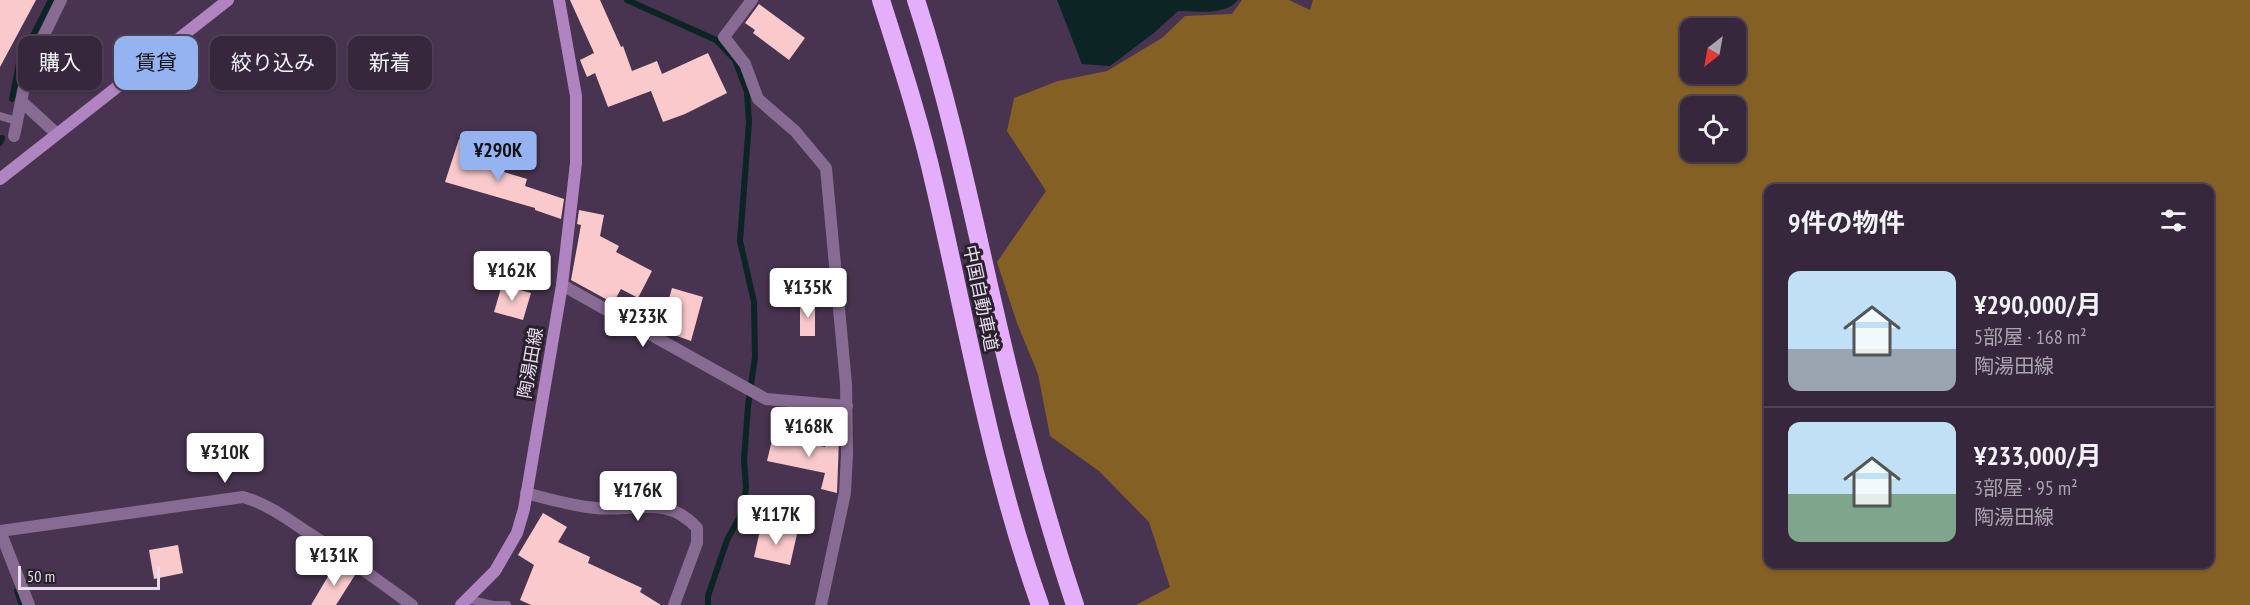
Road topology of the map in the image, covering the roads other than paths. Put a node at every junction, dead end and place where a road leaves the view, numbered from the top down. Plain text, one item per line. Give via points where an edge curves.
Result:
1 (61, 0) edge
2 (228, 0) edge
3 (559, 0) edge
4 (752, 0) edge
5 (881, 0) edge
6 (916, 0) edge
7 (21, 101) junction
8 (0, 116) edge
9 (17, 121) junction
10 (57, 134) junction
11 (14, 136) dead end
12 (0, 179) edge
13 (562, 285) junction
14 (847, 406) junction
15 (526, 493) junction
16 (464, 602) edge
17 (29, 605) edge
18 (412, 605) edge
19 (507, 605) edge
20 (674, 605) edge
21 (821, 605) edge
22 (1040, 605) edge
23 (1075, 605) edge

1 - 7 street via 28,68
2 - 10 main road
3 - 13 main road, 陶湯田線 via 576,96 577,127 571,222
4 - 14 street via 724,37 745,64 758,99 795,131 826,168
5 - 22 highway, 中国自動車道 via 933,180 991,440 1022,555
6 - 23 highway, 中国自動車道 via 961,163 1024,430
7 - 9 street
7 - 10 street
8 - 9 lane
9 - 11 street
10 - 12 main road
13 - 14 street via 766,399
13 - 15 main road, 陶湯田線
14 - 21 street via 845,492
15 - 16 main road, 陶湯田線 via 517,533 495,571
15 - 20 street via 579,507 664,506 688,518 697,528 697,543
16 - 19 lane
17 - 18 street via 0,531 243,497 286,518

